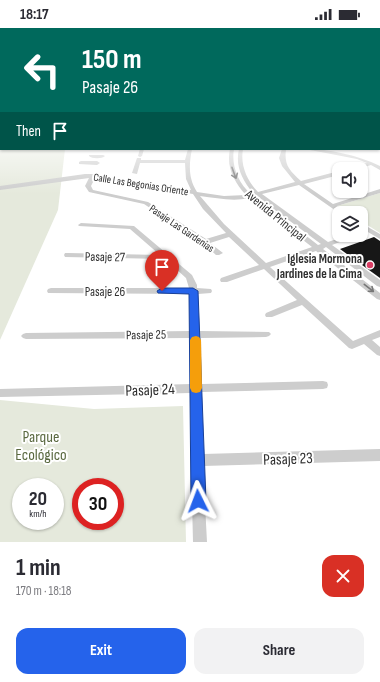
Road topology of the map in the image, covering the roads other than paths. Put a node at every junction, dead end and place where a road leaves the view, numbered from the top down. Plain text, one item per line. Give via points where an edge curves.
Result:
1 (100, 150) edge
2 (142, 150) edge
3 (190, 150) edge
4 (232, 150) edge
5 (241, 150) edge
6 (284, 150) edge
7 (312, 150) edge
8 (97, 156) dead end
9 (147, 156) dead end
10 (138, 158) junction
11 (375, 158) dead end
12 (187, 161) junction
13 (368, 162) junction
14 (81, 163) dead end
15 (380, 168) edge
16 (135, 173) dead end
17 (332, 175) edge
18 (86, 176) junction
19 (93, 176) junction
20 (299, 182) junction
21 (0, 188) edge
22 (380, 191) edge
23 (196, 193) junction
24 (253, 195) junction
25 (332, 206) joint
26 (81, 225) dead end
27 (369, 230) edge
28 (231, 234) junction
29 (380, 237) edge
30 (205, 242) junction
31 (334, 242) edge
32 (328, 244) junction
33 (317, 248) junction
34 (219, 254) dead end
35 (68, 255) dead end
36 (168, 257) junction
37 (265, 266) junction
38 (224, 280) dead end
39 (380, 284) edge
40 (51, 291) dead end
41 (193, 291) junction
42 (208, 291) dead end
43 (380, 297) edge
44 (303, 301) junction
45 (268, 315) dead end
46 (380, 333) edge
47 (196, 334) junction
48 (266, 334) dead end
49 (26, 336) dead end
50 (365, 340) junction
51 (380, 352) edge
52 (323, 385) dead end
53 (196, 388) junction
54 (0, 393) edge
55 (380, 455) edge
56 (197, 460) junction
57 (200, 542) edge

1 - 8 street
2 - 10 street
3 - 12 street
4 -> 24 street, Avenida Principal via 233,172 238,182
5 - 24 street, Avenida Principal via 241,168
6 - 20 street via 284,165
7 - 13 street
9 - 10 street
10 - 12 street
10 - 16 street
11 - 13 street
12 - 23 street via 187,173 191,187
13 - 15 street
14 - 18 street via 94,163
17 - 20 street, Calle Las Begonias Oriente
18 - 19 street, Calle Las Begonias Oriente
18 - 21 street, Calle Las Begonias Oriente
19 - 23 street, Calle Las Begonias Oriente
19 - 30 street, Pasaje Las Gardenias via 88,186 91,191 146,203
20 - 24 street, Calle Las Begonias Oriente
20 - 25 street
22 - 25 street
23 - 24 street, Calle Las Begonias Oriente via 224,198
23 - 28 street via 204,206
24 - 32 street, Avenida Principal
24 - 33 street, Avenida Principal
26 - 36 street via 132,227
27 - 29 street
28 - 30 street
28 - 37 street
30 - 34 street, Pasaje Las Gardenias
31 - 32 street
32 - 33 street
32 - 39 street, Avenida Principal
33 - 37 street
33 -> 43 street, Avenida Principal
35 - 36 street, Pasaje 27
36 - 41 street via 189,277
37 - 38 street
37 - 44 street
40 - 41 street, Pasaje 26
41 - 42 street, Pasaje 26
41 - 47 street
44 - 45 street
44 - 50 street via 352,345
46 - 50 street
47 - 48 street, Pasaje 25
47 - 49 street, Pasaje 25
47 - 53 street
50 - 51 street
52 - 53 street, Pasaje 24
53 - 54 street, Pasaje 24
53 - 56 street
55 - 56 street, Pasaje 23
56 - 57 street

